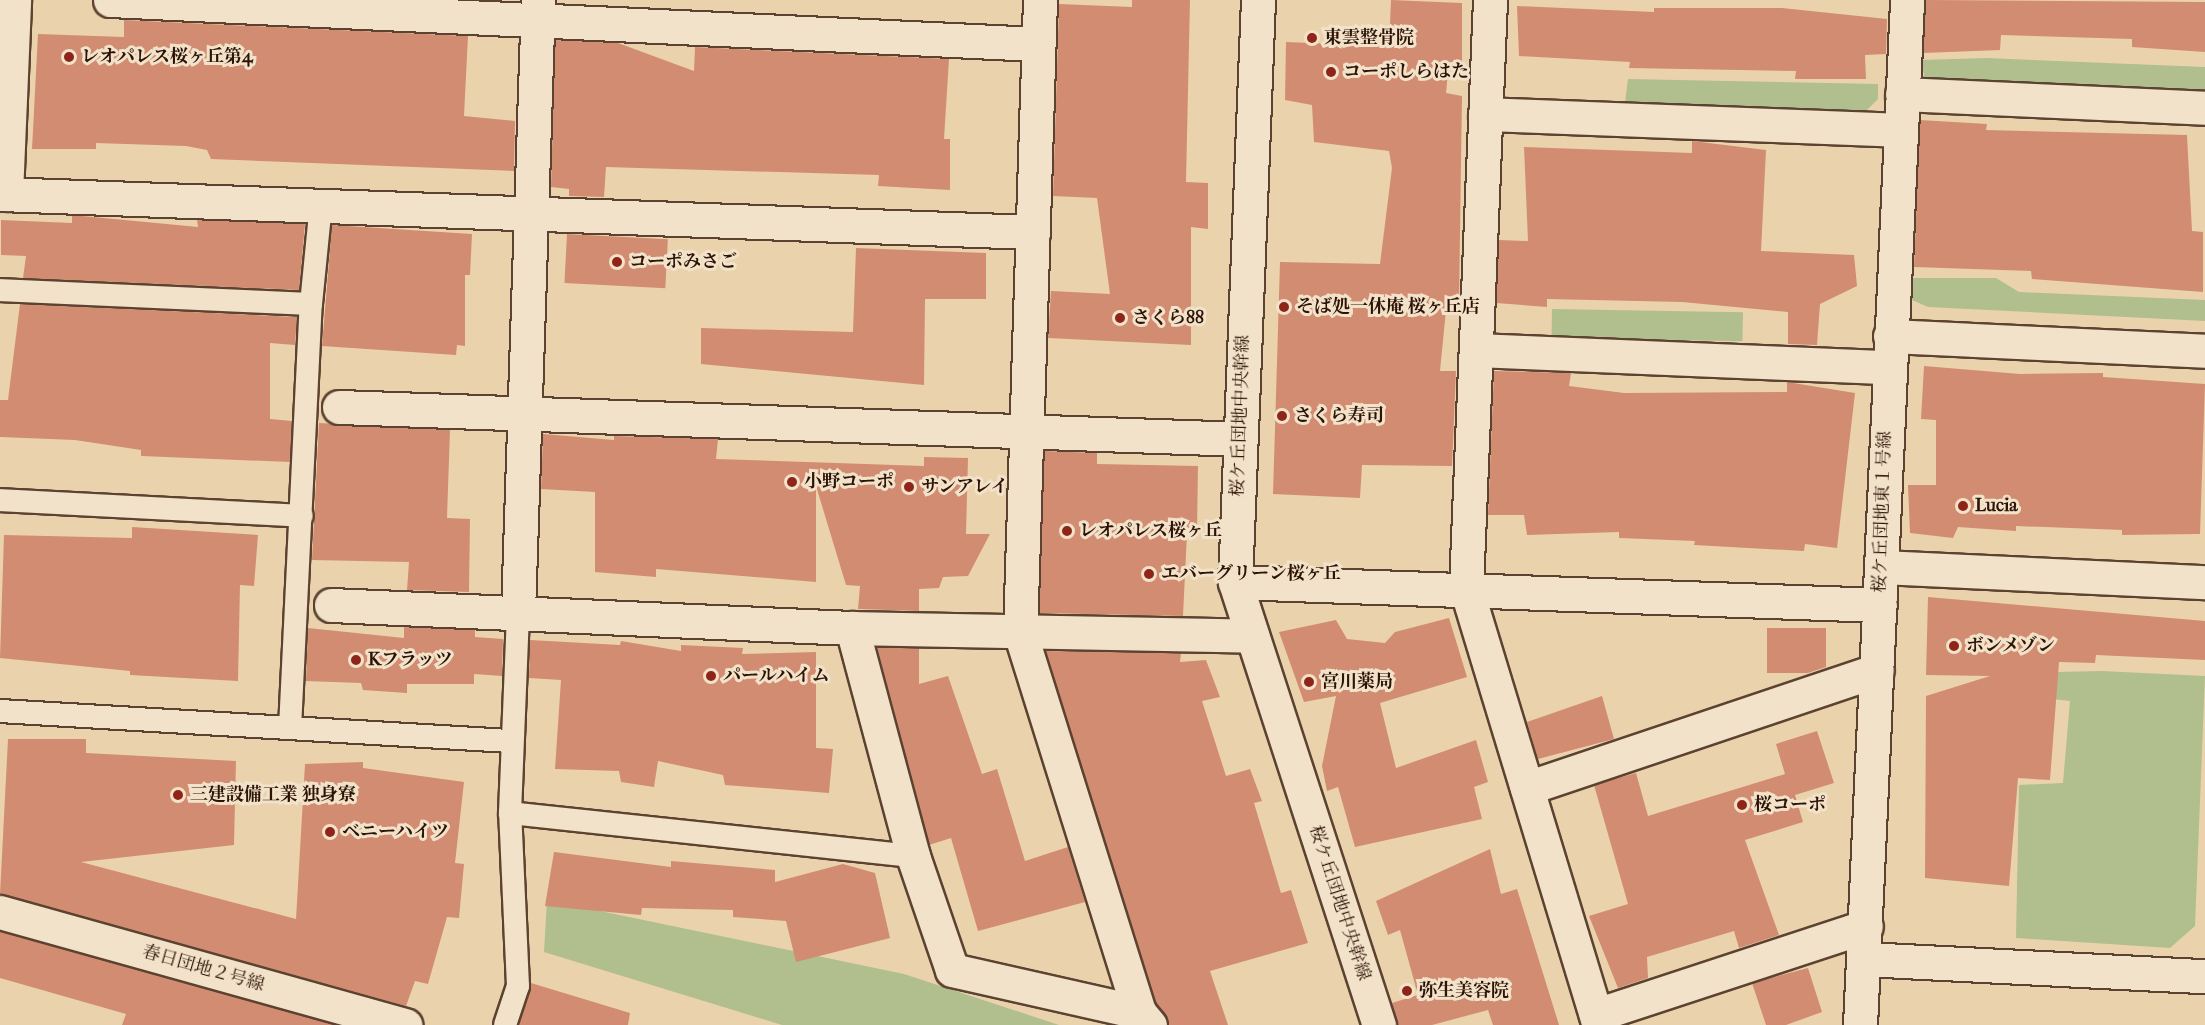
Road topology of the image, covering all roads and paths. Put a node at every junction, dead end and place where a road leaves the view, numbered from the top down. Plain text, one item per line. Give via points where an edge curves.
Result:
1 (14, 0) edge
2 (111, 0) edge
3 (1040, 0) edge
4 (1258, 0) edge
5 (1490, 0) edge
6 (1907, 0) edge
7 (537, 10) edge
8 (1036, 44) junction
9 (1902, 94) junction
10 (2205, 108) edge
11 (1485, 114) junction
12 (1900, 130) junction
13 (3, 194) edge
14 (321, 204) junction
15 (529, 213) junction
16 (1033, 232) junction
17 (0, 290) edge
18 (311, 304) junction
19 (1476, 350) junction
20 (2205, 351) edge
21 (1889, 352) junction
22 (339, 407) dead end
23 (521, 411) junction
24 (1028, 432) junction
25 (1240, 439) junction
26 (0, 500) edge
27 (302, 516) junction
28 (1882, 567) junction
29 (1235, 582) junction
30 (2205, 582) edge
31 (1466, 588) junction
32 (331, 605) dead end
33 (1880, 605) junction
34 (518, 612) junction
35 (852, 628) junction
36 (1020, 632) junction
37 (1252, 636) junction
38 (1877, 670) junction
39 (0, 711) edge
40 (290, 728) junction
41 (510, 741) junction
42 (1527, 788) junction
43 (510, 813) junction
44 (913, 856) junction
45 (0, 912) edge
46 (1866, 926) junction
47 (1864, 959) junction
48 (2205, 976) edge
49 (1145, 1018) edge
50 (1598, 1020) edge
51 (406, 1025) edge
52 (505, 1025) edge
53 (1379, 1025) edge
54 (1860, 1025) edge

1 - 13 street
2 - 7 street
3 - 8 street
4 - 25 street, 桜ケ丘団地中央幹線
5 - 11 street
6 - 9 street, 桜ケ丘団地東１号線
7 - 8 street
7 - 15 street
8 - 16 street
9 - 10 street
9 - 12 street, 桜ケ丘団地東１号線
11 - 12 street
11 - 19 street
12 - 21 street, 桜ケ丘団地東１号線
13 - 14 street
14 - 15 street
14 - 18 lane
15 - 16 street
15 - 23 street
16 - 24 street
17 - 18 lane
18 - 27 lane
19 - 21 street
19 - 31 street
20 - 21 street
21 - 28 street, 桜ケ丘団地東１号線
22 - 23 street
23 - 24 street
23 - 34 street
24 - 25 street
24 - 36 street
25 - 29 street, 桜ケ丘団地中央幹線
26 - 27 lane
27 - 40 lane
28 - 30 street
28 - 33 street, 桜ケ丘団地東１号線
29 - 31 street
29 - 37 street, 桜ケ丘団地中央幹線
31 - 33 street
31 - 42 street
32 - 34 street
33 - 38 street, 桜ケ丘団地東１号線
34 - 35 street
34 - 41 lane
35 - 36 street
35 - 44 street
36 - 37 street
36 - 49 street
37 - 53 street, 桜ケ丘団地中央幹線
38 - 42 street
38 - 46 street, 桜ケ丘団地東１号線
39 - 40 lane
40 - 41 lane
41 - 43 lane
42 - 50 street
43 - 44 lane
43 - 52 lane via 518,986
44 - 49 street via 952,970
45 - 51 street, 春日団地２号線
46 - 47 street, 桜ケ丘団地東１号線
46 - 50 street
47 - 48 street
47 - 54 street, 桜ケ丘団地東１号線

